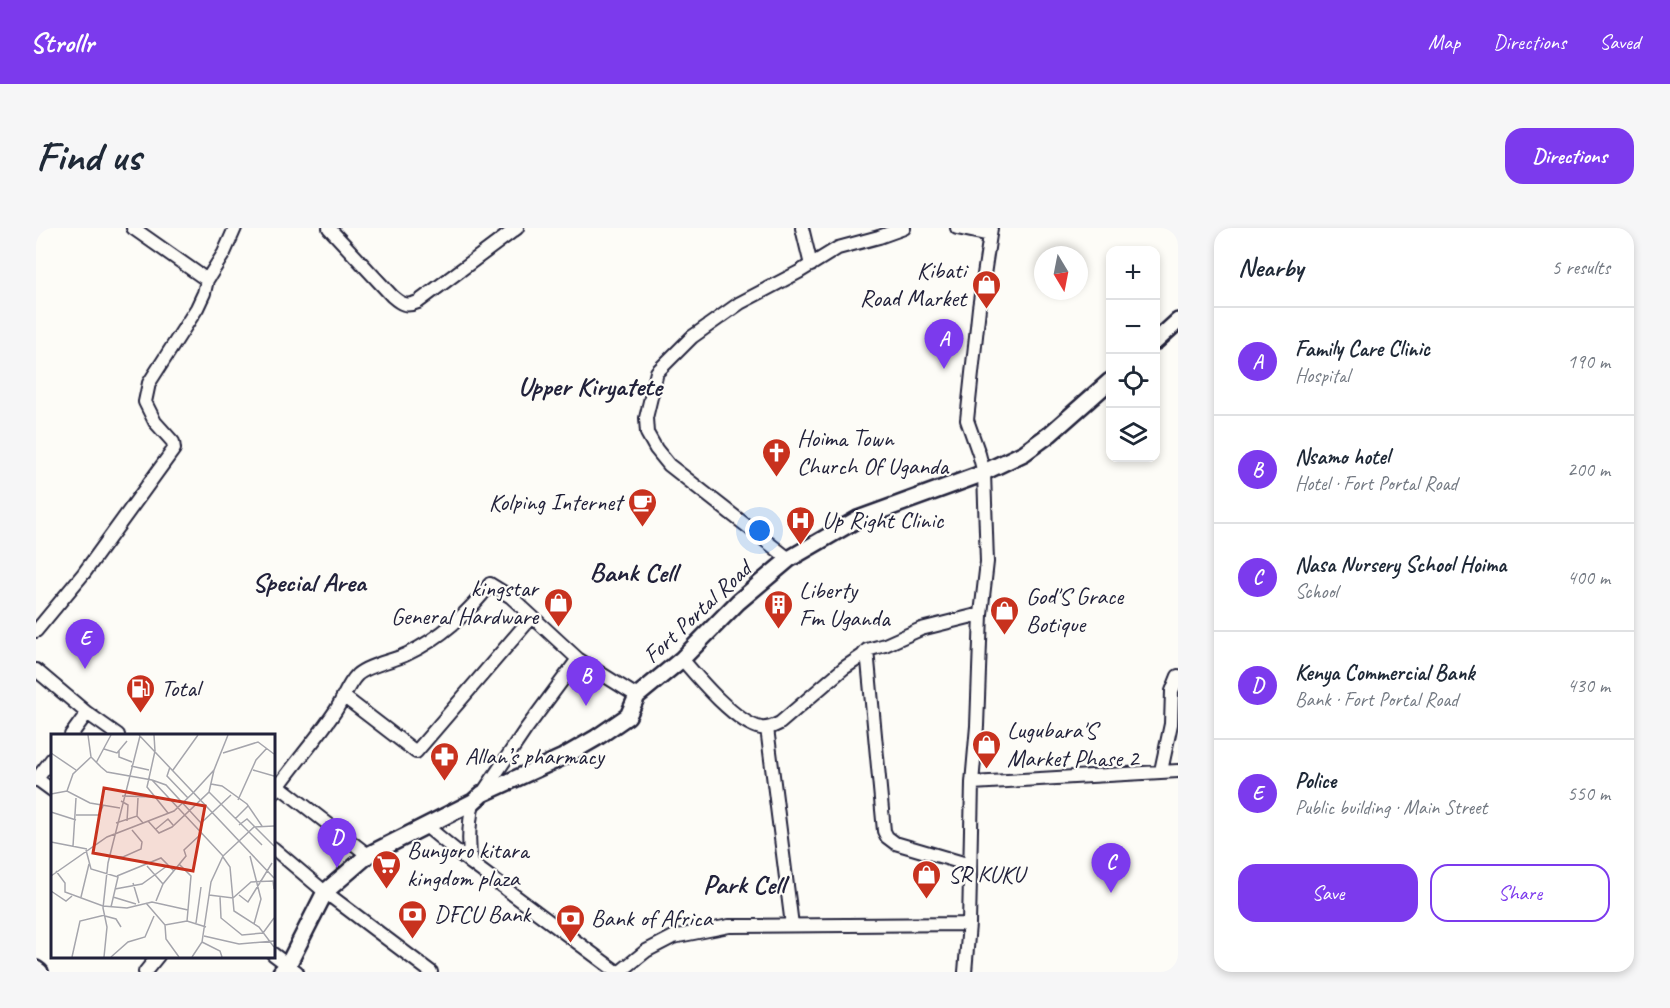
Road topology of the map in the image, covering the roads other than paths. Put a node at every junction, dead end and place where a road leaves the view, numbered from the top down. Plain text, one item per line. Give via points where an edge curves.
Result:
1 (133, 228) edge
2 (235, 228) edge
3 (329, 228) edge
4 (517, 228) edge
5 (801, 228) edge
6 (904, 228) edge
7 (957, 228) edge
8 (991, 231) edge
9 (811, 265) junction
10 (207, 280) junction
11 (1178, 321) edge
12 (1160, 337) edge
13 (1106, 385) edge
14 (984, 473) junction
15 (789, 559) junction
16 (981, 614) junction
17 (531, 618) junction
18 (36, 631) edge
19 (867, 650) junction
20 (578, 659) junction
21 (682, 659) junction
22 (36, 670) edge
23 (1178, 676) edge
24 (343, 696) junction
25 (637, 696) junction
26 (87, 713) junction
27 (767, 728) junction
28 (72, 734) edge
29 (117, 734) edge
30 (51, 760) edge
31 (1161, 771) junction
32 (1178, 771) edge
33 (37, 780) edge
34 (972, 783) junction
35 (275, 787) edge
36 (51, 789) edge
37 (478, 798) junction
38 (426, 826) junction
39 (274, 849) edge
40 (368, 855) junction
41 (471, 863) junction
42 (970, 865) junction
43 (325, 892) junction
44 (969, 924) junction
45 (792, 925) junction
46 (274, 955) edge
47 (157, 957) edge
48 (36, 969) edge
49 (288, 970) edge
50 (40, 972) edge
51 (145, 972) edge
52 (431, 972) edge
53 (619, 972) edge
54 (965, 972) edge

1 - 10 street
2 - 10 street
3 - 4 street via 392,296 402,305 410,305
5 - 9 street
6 - 9 street via 838,248
7 - 8 street
8 - 14 street via 967,420
9 - 15 street via 740,303 692,337 657,372 646,418 647,433 669,465
10 - 18 street via 197,308 149,383 145,402 174,449 84,573
11 - 12 main road
13 - 14 main road, Fort Portal Road via 1050,434
14 - 15 main road, Fort Portal Road via 858,519
14 - 16 street via 987,562
15 - 21 main road, Fort Portal Road via 738,602
16 - 19 street via 921,629
16 - 34 street
17 - 20 street
17 - 24 street via 511,597 490,584 442,632 409,653 369,666 357,675
17 - 24 street via 416,752
19 - 27 street via 780,723
19 - 42 street via 884,831 895,843
20 - 25 street
20 - 37 street
21 - 25 main road, Fort Portal Road
21 - 27 street via 732,711
22 - 26 street
23 - 31 street via 1172,691 1171,724
24 - 35 street
25 - 37 main road, Fort Portal Road via 628,716 596,738
26 - 28 street
26 - 29 street
27 - 45 street
30 - 33 street
31 - 32 street
31 - 34 street
33 - 36 street
34 - 42 street
35 - 40 street
37 - 38 main road, Fort Portal Road
37 - 41 street via 470,817
38 - 40 main road, Fort Portal Road
38 - 41 street
39 - 43 street
40 - 43 main road, Fort Portal Road
41 - 53 street
42 - 44 street
43 - 49 main road
43 - 52 street
44 - 45 street
44 - 54 street
45 - 53 street via 729,926 684,934 646,951
46 - 49 street
47 - 51 street
48 - 50 main road

